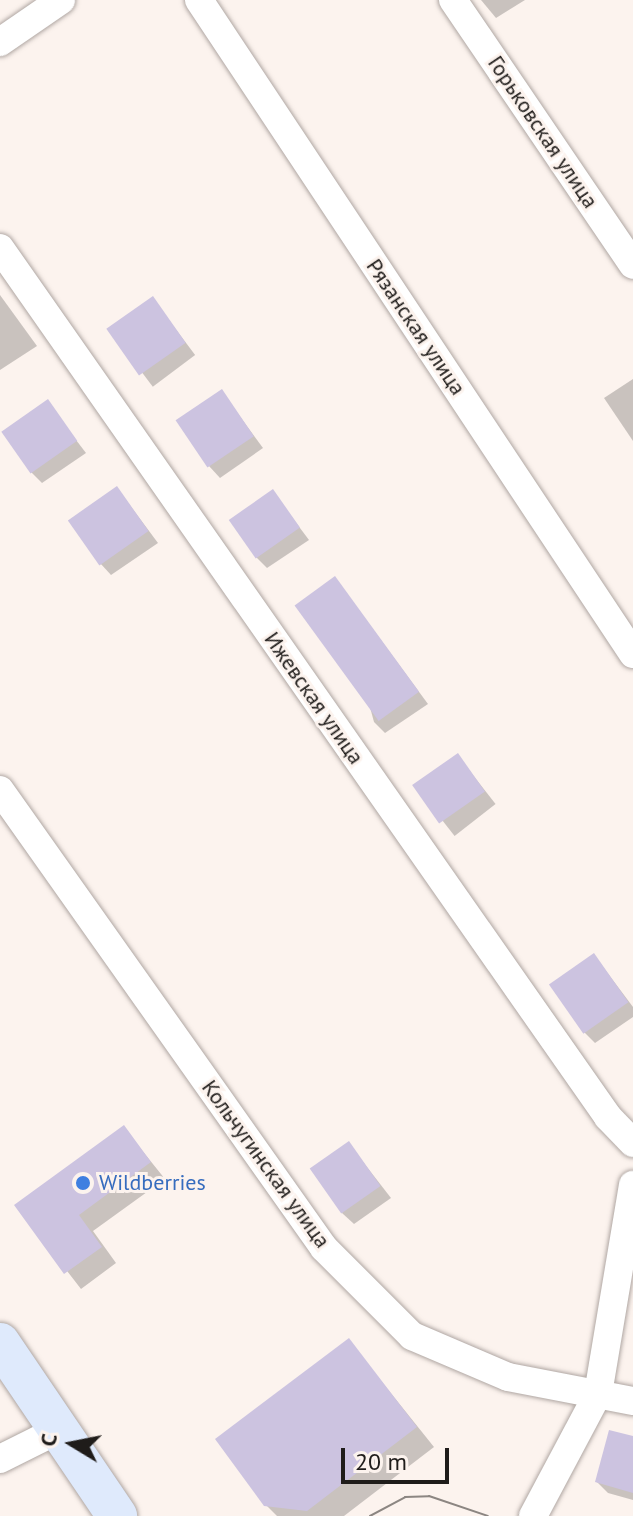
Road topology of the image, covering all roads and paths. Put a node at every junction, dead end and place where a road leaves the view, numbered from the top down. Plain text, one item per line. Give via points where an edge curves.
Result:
1 (61, 0) edge
2 (199, 0) edge
3 (453, 0) edge
4 (0, 42) edge
5 (0, 248) edge
6 (633, 265) edge
7 (633, 654) edge
8 (0, 790) edge
9 (633, 1143) edge
10 (633, 1185) edge
11 (0, 1343) edge
12 (598, 1394) junction
13 (633, 1401) edge
14 (58, 1430) junction
15 (0, 1459) edge
16 (117, 1516) edge
17 (533, 1516) edge

1 - 4 street
2 - 7 street, Рязанская улица
3 - 6 street, Горьковская улица
5 - 9 street, Ижевская улица via 608,1117
8 - 12 street, Кольчугинская улица via 324,1248 412,1336 508,1377
10 - 12 street
11 - 14 main road
12 - 13 street, Кольчугинская улица
12 - 17 street
14 - 15 street
14 - 16 main road

